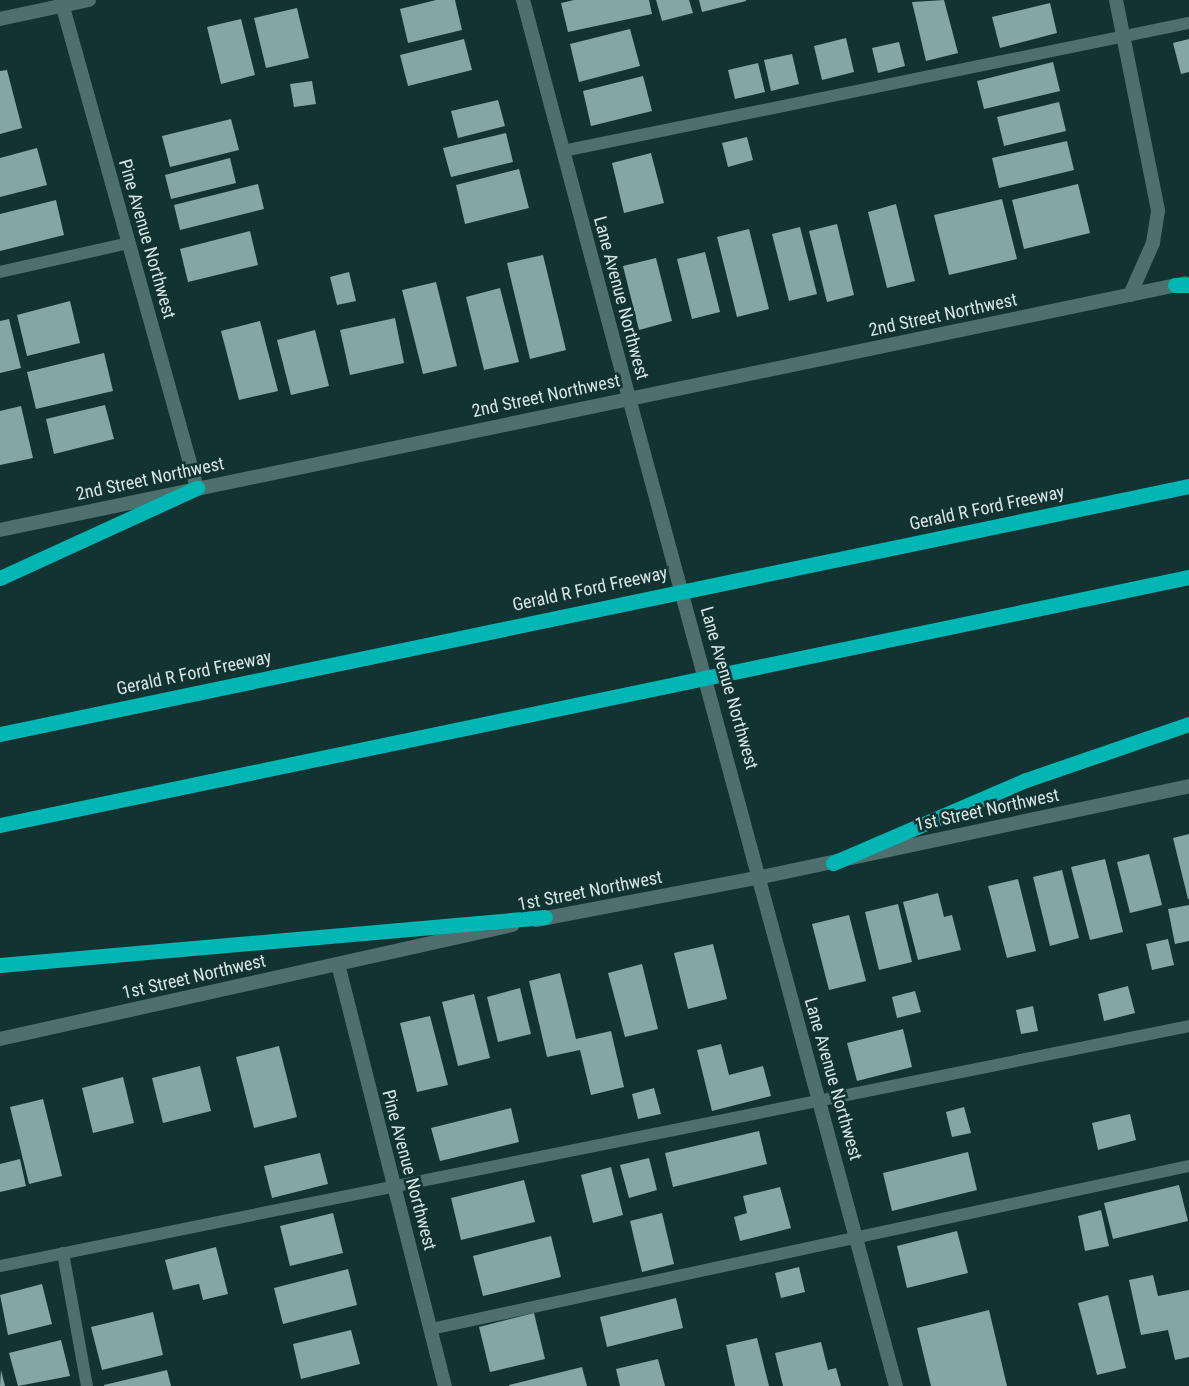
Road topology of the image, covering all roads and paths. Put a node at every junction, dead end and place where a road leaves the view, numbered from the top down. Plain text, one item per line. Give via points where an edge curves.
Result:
1 (89, 0) edge
2 (523, 0) edge
3 (1116, 0) edge
4 (62, 3) edge
5 (0, 19) edge
6 (1189, 23) edge
7 (1123, 37) junction
8 (563, 151) junction
9 (129, 243) junction
10 (0, 272) edge
11 (1184, 284) edge
12 (1130, 294) junction
13 (629, 398) junction
14 (1189, 486) edge
15 (197, 488) junction
16 (0, 530) edge
17 (1189, 577) edge
18 (0, 578) edge
19 (1189, 724) edge
20 (0, 734) edge
21 (1189, 786) edge
22 (0, 826) edge
23 (833, 863) junction
24 (762, 877) junction
25 (545, 918) junction
26 (338, 964) junction
27 (0, 965) edge
28 (1189, 1026) edge
29 (0, 1039) edge
30 (821, 1099) junction
31 (1189, 1166) edge
32 (394, 1186) junction
33 (857, 1237) junction
34 (63, 1253) junction
35 (0, 1266) edge
36 (431, 1329) junction
37 (87, 1386) edge
38 (445, 1386) edge
39 (896, 1386) edge

1 - 4 street
2 - 8 street, Lane Avenue Northwest
3 - 7 street
4 - 5 street
4 - 9 street, Pine Avenue Northwest
6 - 7 lane
7 - 8 lane
7 - 12 street via 1158,211 1153,243
8 - 13 street, Lane Avenue Northwest
9 - 10 lane
9 - 15 street, Pine Avenue Northwest
11 - 12 street, 2nd Street Northwest
12 - 13 street, 2nd Street Northwest
13 - 15 street, 2nd Street Northwest
13 - 24 street, Lane Avenue Northwest
14 - 20 highway, Gerald R Ford Freeway via 609,604
15 - 16 street, 2nd Street Northwest
15 - 18 highway
17 - 22 highway
19 - 23 highway via 1026,780
21 - 23 street, 1st Street Northwest
23 - 24 street, 1st Street Northwest
24 - 25 street, 1st Street Northwest
24 - 30 street, Lane Avenue Northwest via 767,914
25 - 26 street, 1st Street Northwest
25 - 27 highway
26 - 29 street, 1st Street Northwest
26 - 32 street, Pine Avenue Northwest
28 - 30 lane
30 - 32 lane
30 - 33 street, Lane Avenue Northwest
31 - 33 lane
32 - 34 lane
32 - 36 street, Pine Avenue Northwest
33 - 36 lane
33 - 39 street, Lane Avenue Northwest
34 - 35 lane
34 - 37 lane
36 - 38 street, Pine Avenue Northwest

